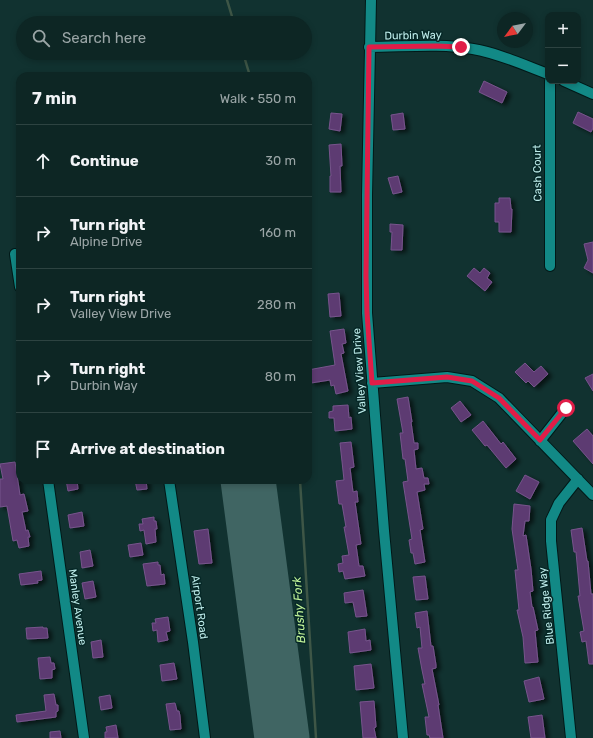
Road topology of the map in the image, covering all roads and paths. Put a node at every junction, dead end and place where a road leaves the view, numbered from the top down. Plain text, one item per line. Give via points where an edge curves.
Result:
1 (371, 0) edge
2 (369, 47) junction
3 (545, 73) edge
4 (550, 84) edge
5 (571, 84) edge
6 (593, 94) edge
7 (15, 254) dead end
8 (16, 261) edge
9 (550, 266) dead end
10 (372, 383) junction
11 (566, 408) dead end
12 (540, 440) junction
13 (578, 479) junction
14 (49, 484) edge
15 (170, 484) edge
16 (593, 495) edge
17 (84, 738) edge
18 (205, 738) edge
19 (403, 738) edge
20 (571, 738) edge

1 - 2 street, Valley View Drive
2 - 3 street, Durbin Way via 461,47 501,57
2 - 10 street, Valley View Drive via 366,276
4 - 9 street, Cash Court
5 - 6 street
7 - 8 street
10 - 12 street via 447,377 472,381 499,398
10 - 19 street, Valley View Drive
11 - 12 street
12 - 13 street
13 - 16 street
13 - 20 street, Blue Ridge Way via 559,503 551,520
14 - 17 street, Manley Avenue
15 - 18 street, Airport Road

